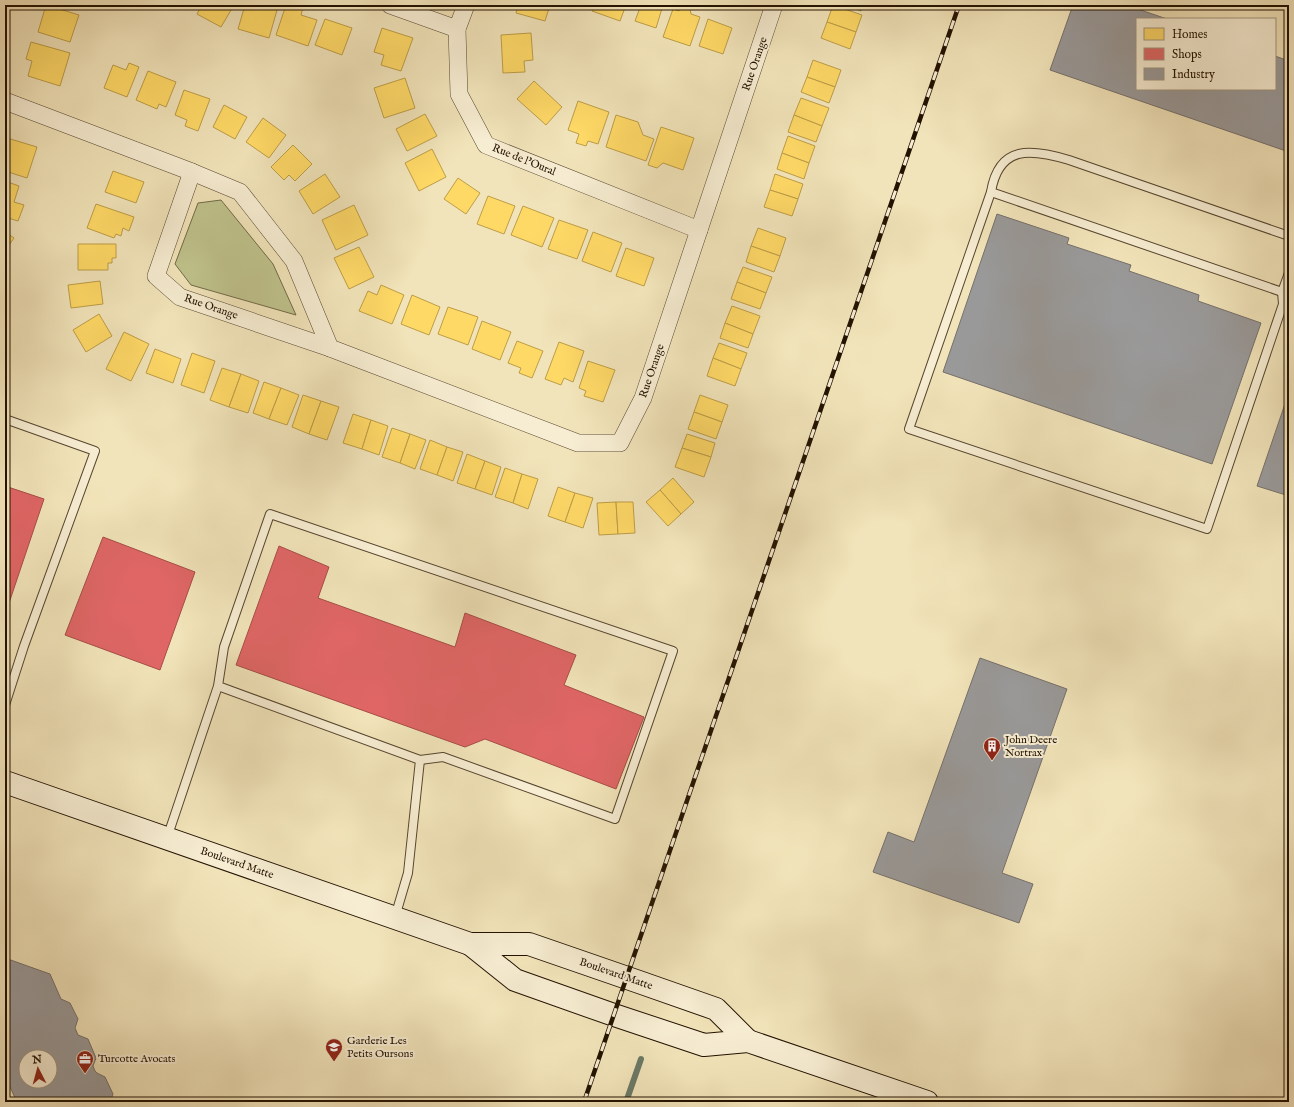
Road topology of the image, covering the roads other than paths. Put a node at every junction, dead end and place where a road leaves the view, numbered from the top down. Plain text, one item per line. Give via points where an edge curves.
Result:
1 (390, 5) edge
2 (466, 5) edge
3 (774, 5) edge
4 (457, 29) junction
5 (5, 101) edge
6 (192, 172) junction
7 (990, 192) junction
8 (699, 230) junction
9 (1289, 236) edge
10 (1289, 273) edge
11 (1282, 292) junction
12 (330, 348) junction
13 (5, 419) edge
14 (218, 686) junction
15 (5, 705) edge
16 (420, 760) junction
17 (5, 782) edge
18 (167, 838) junction
19 (395, 918) junction
20 (470, 944) junction
21 (748, 1041) junction
22 (927, 1102) edge

1 - 4 street
2 - 4 street, Rue de l'Oural
3 - 8 street, Rue Orange
4 - 8 street, Rue de l'Oural via 460,94 486,145
5 - 6 street
6 - 12 street via 240,192 294,261
6 - 12 street, Rue Orange via 156,276 180,297
7 - 9 lane via 996,173 1005,160 1012,156 1036,152 1069,160
7 - 11 lane
7 - 11 lane via 909,429 1207,528 1284,304
8 - 12 street, Rue Orange via 643,398 620,443 578,443
10 - 11 lane
13 - 15 lane via 95,451
14 - 16 lane
14 - 16 lane via 224,647 270,514 673,651 615,819 443,757
14 - 18 lane
16 - 19 lane via 408,873
17 - 18 main road, Boulevard Matte
18 - 19 main road, Boulevard Matte
19 - 20 main road, Boulevard Matte
20 - 21 main road, Boulevard Matte via 515,980 704,1045
20 - 21 main road, Boulevard Matte via 529,944 639,982 716,1009
21 - 22 main road, Boulevard Matte

